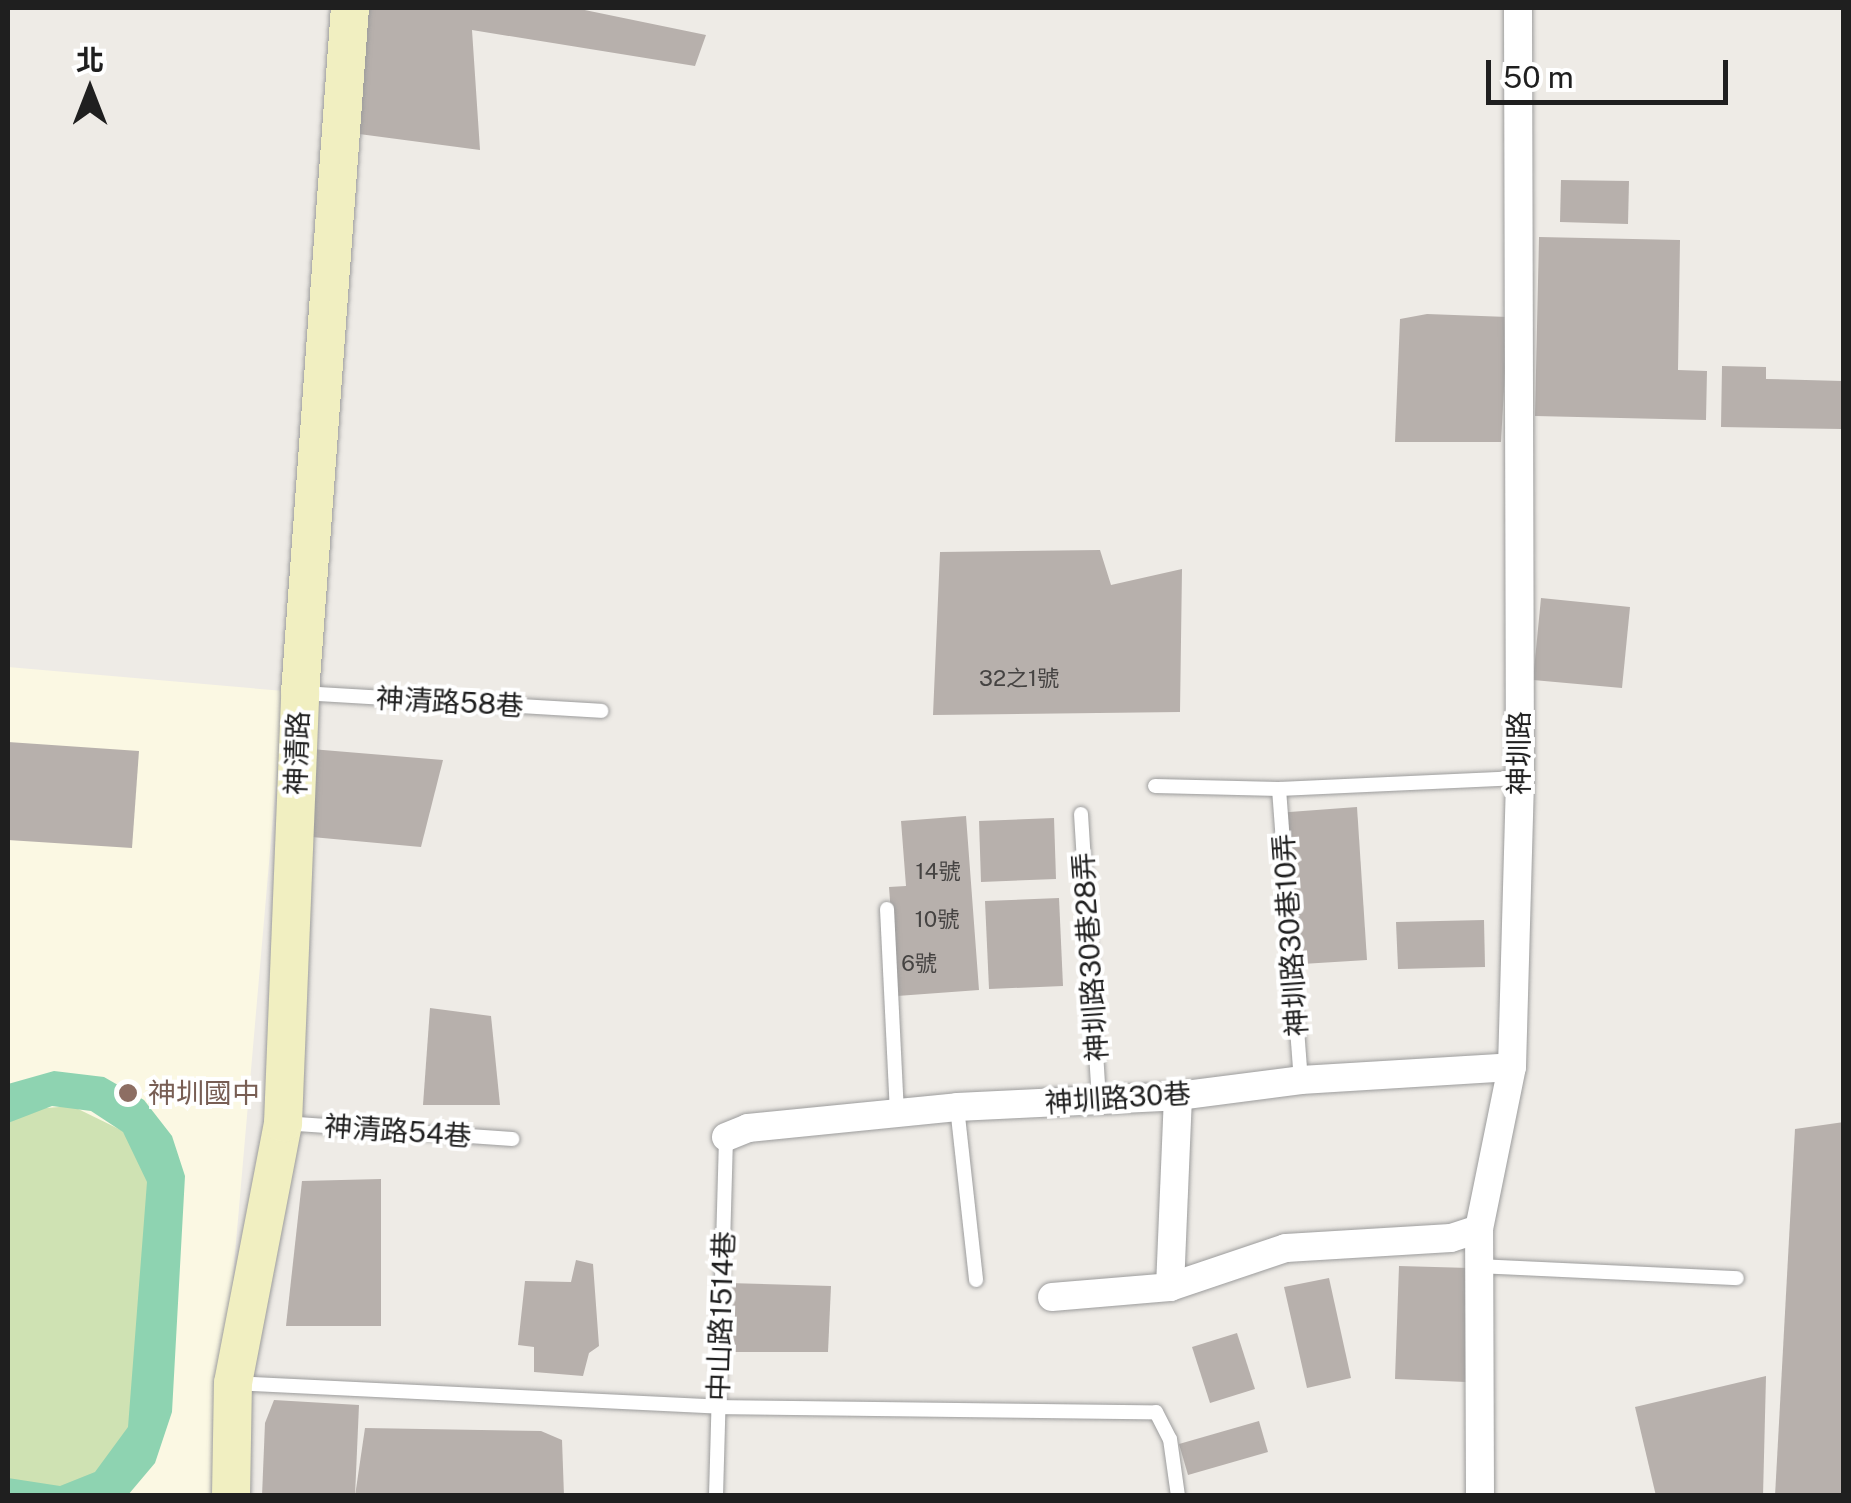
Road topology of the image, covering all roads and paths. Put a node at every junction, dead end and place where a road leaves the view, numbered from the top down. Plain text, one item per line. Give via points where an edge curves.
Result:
1 (350, 8) edge
2 (1518, 8) edge
3 (300, 693) junction
4 (600, 710) dead end
5 (1520, 778) junction
6 (1155, 786) dead end
7 (1279, 789) junction
8 (1081, 814) dead end
9 (886, 909) dead end
10 (1512, 1067) junction
11 (1301, 1080) junction
12 (1178, 1096) junction
13 (1099, 1100) junction
14 (957, 1107) junction
15 (897, 1113) junction
16 (283, 1123) junction
17 (726, 1137) joint
18 (512, 1138) dead end
19 (1478, 1229) junction
20 (1478, 1266) junction
21 (1738, 1278) dead end
22 (976, 1280) dead end
23 (1170, 1287) junction
24 (1052, 1297) dead end
25 (234, 1383) junction
26 (718, 1408) junction
27 (231, 1496) edge
28 (716, 1496) edge
29 (1178, 1496) edge
30 (1480, 1496) edge

1 - 3 street, 神清路
2 - 5 street, 神圳路
3 - 4 lane, 神清路58巷
3 - 16 street, 神清路
5 - 7 lane
5 - 10 street, 神圳路
6 - 7 lane
7 - 11 lane, 神圳路30巷10弄
8 - 13 lane, 神圳路30巷28弄
9 - 15 lane
10 - 11 street, 神圳路30巷
10 - 19 street, 神圳路
11 - 12 street, 神圳路30巷
12 - 13 street, 神圳路30巷
12 - 23 street
13 - 14 street, 神圳路30巷
14 - 15 street, 神圳路30巷
14 - 22 lane
15 - 17 street, 神圳路30巷 via 748,1128
16 - 18 lane, 神清路54巷
16 - 25 street, 神清路
17 - 26 lane, 中山路1514巷
19 - 20 street, 神圳路
19 - 23 street via 1452,1238 1286,1248
20 - 21 lane
20 - 30 street, 神圳路
23 - 24 street
25 - 26 lane
25 - 27 street, 神清路
26 - 28 lane, 中山路1514巷
26 - 29 lane via 1156,1412 1170,1439

